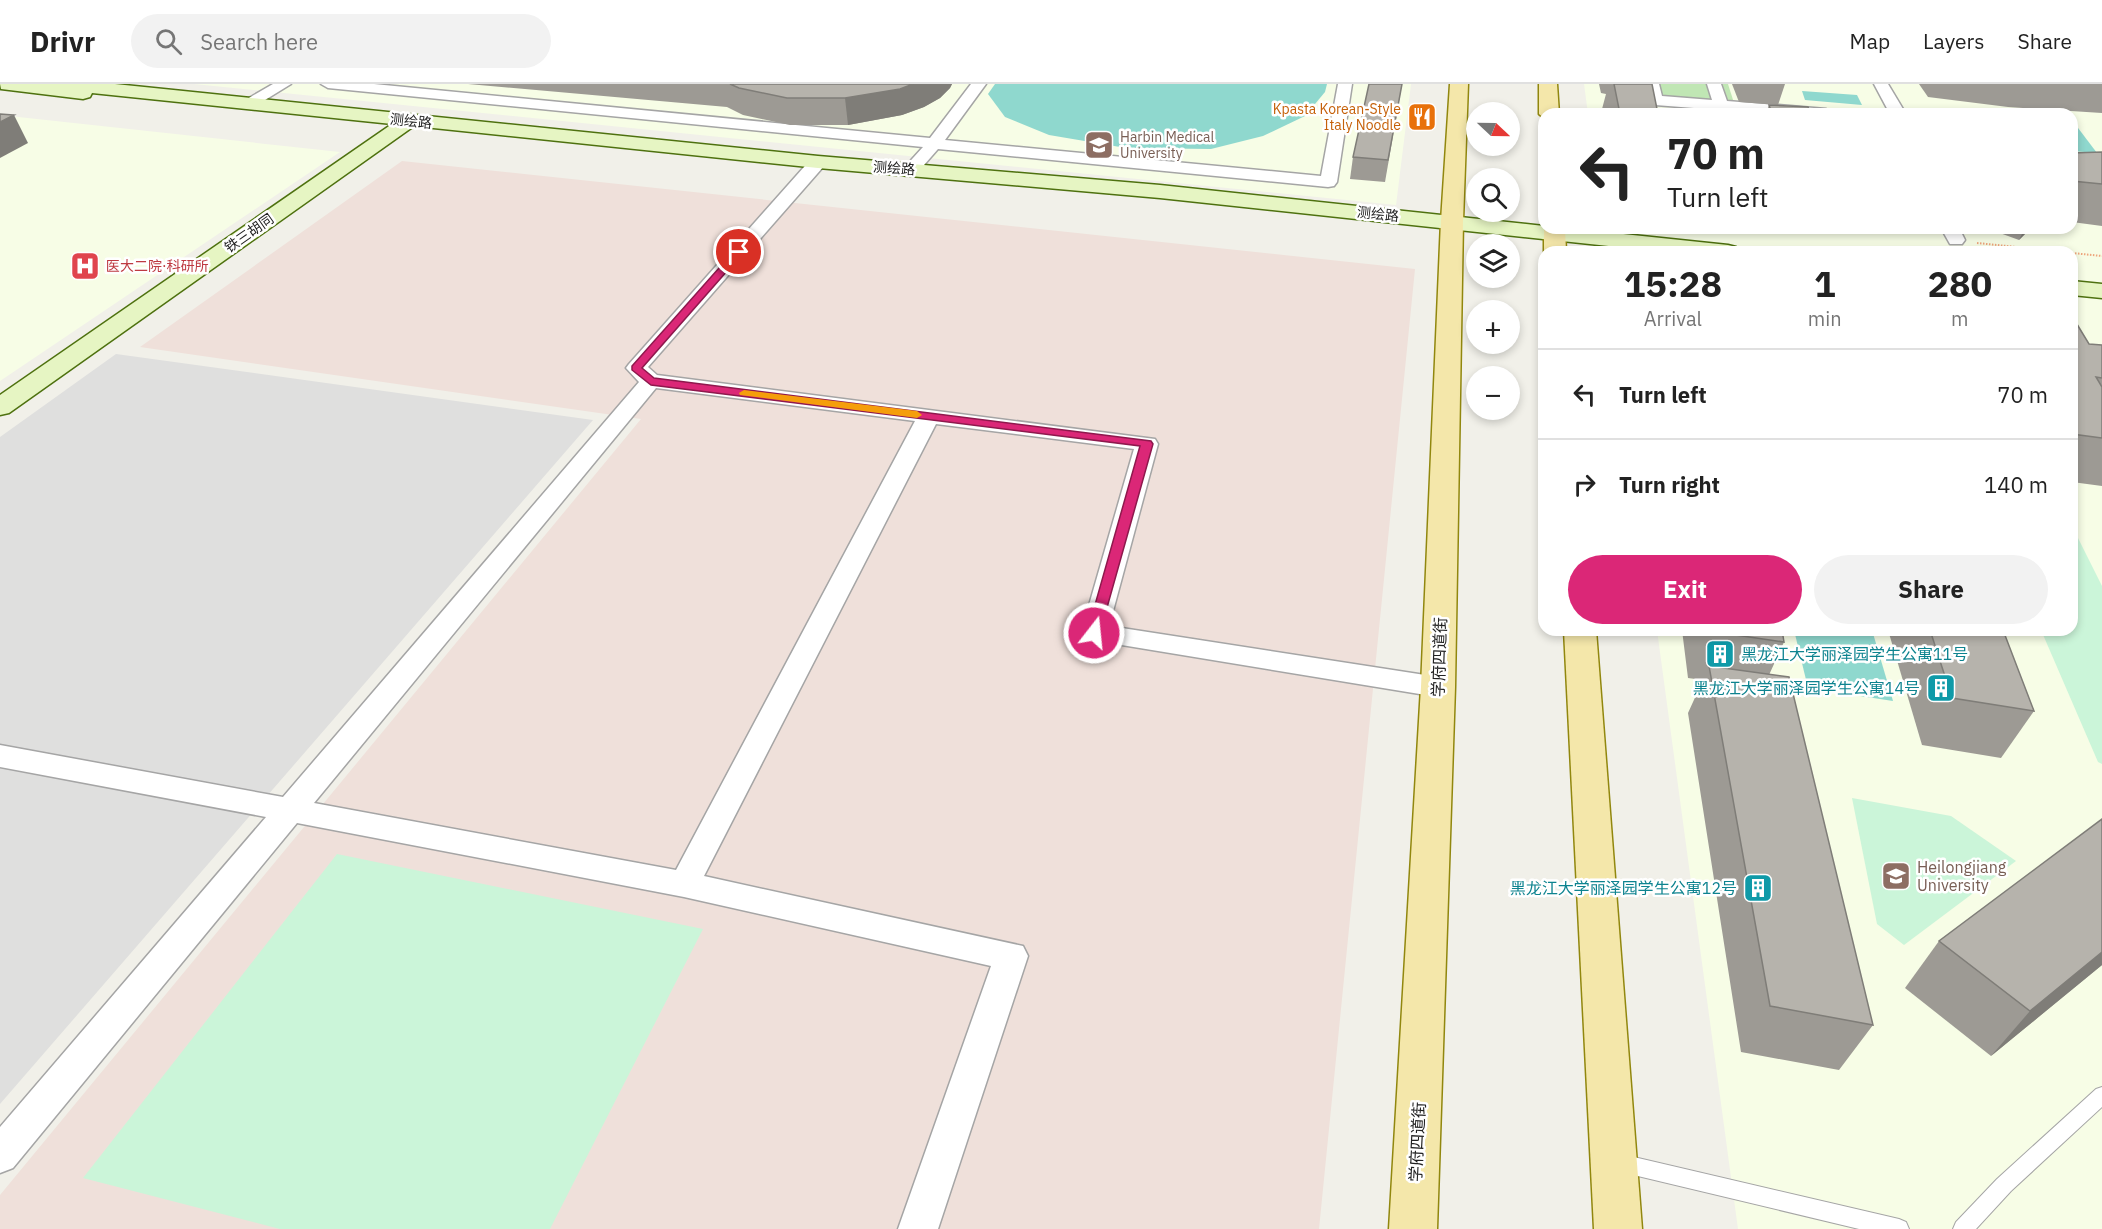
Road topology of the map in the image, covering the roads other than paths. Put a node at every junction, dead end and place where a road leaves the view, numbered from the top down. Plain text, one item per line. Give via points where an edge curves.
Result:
1 (2, 84) edge
2 (61, 84) edge
3 (284, 84) edge
4 (328, 84) edge
5 (979, 84) edge
6 (1346, 84) edge
7 (1459, 84) edge
8 (1548, 84) edge
9 (1652, 84) edge
10 (1714, 84) edge
11 (1881, 84) edge
12 (247, 105) junction
13 (1721, 105) junction
14 (1549, 108) edge
15 (1756, 108) edge
16 (1895, 108) edge
17 (405, 124) junction
18 (934, 143) junction
19 (815, 166) junction
20 (911, 169) junction
21 (1451, 229) junction
22 (1555, 240) edge
23 (1584, 246) edge
24 (1642, 246) edge
25 (2078, 289) edge
26 (2102, 291) edge
27 (2078, 299) edge
28 (2102, 302) edge
29 (651, 381) junction
30 (0, 407) edge
31 (929, 416) junction
32 (1580, 636) edge
33 (1438, 687) junction
34 (0, 756) edge
35 (289, 811) junction
36 (684, 884) junction
37 (2102, 1095) edge
38 (0, 1155) edge
39 (1614, 1161) junction
40 (918, 1229) edge
41 (1413, 1229) edge
42 (1618, 1229) edge
43 (1899, 1229) edge
44 (1963, 1229) edge

1 - 17 main road, 测绘路
2 - 12 main road, 测绘路
3 - 12 street
4 - 18 street
5 - 18 street
6 - 18 street via 1328,182
7 - 21 main road, 学府四道街
8 - 14 main road
9 - 13 street via 1655,100
10 - 13 street
11 - 16 street
12 - 17 main road, 测绘路
13 - 15 street
17 - 19 main road, 测绘路
17 - 30 main road, 铁三胡同
18 - 20 street
19 - 20 main road, 测绘路
19 - 21 main road, 测绘路
19 - 29 street via 636,368
20 - 21 main road, 测绘路
21 - 22 main road, 测绘路
21 - 33 main road, 学府四道街
22 - 23 main road, 测绘路
22 - 24 main road, 测绘路
25 - 26 main road
27 - 28 main road
29 - 31 street
29 - 35 street
31 - 33 street via 1147,444 1094,633
31 - 36 street
32 - 39 main road
33 - 41 main road, 学府四道街
34 - 35 street
35 - 36 street
35 - 38 street
36 - 40 street via 1011,956
37 - 44 lane via 2004,1185
39 - 42 main road
39 - 43 lane

